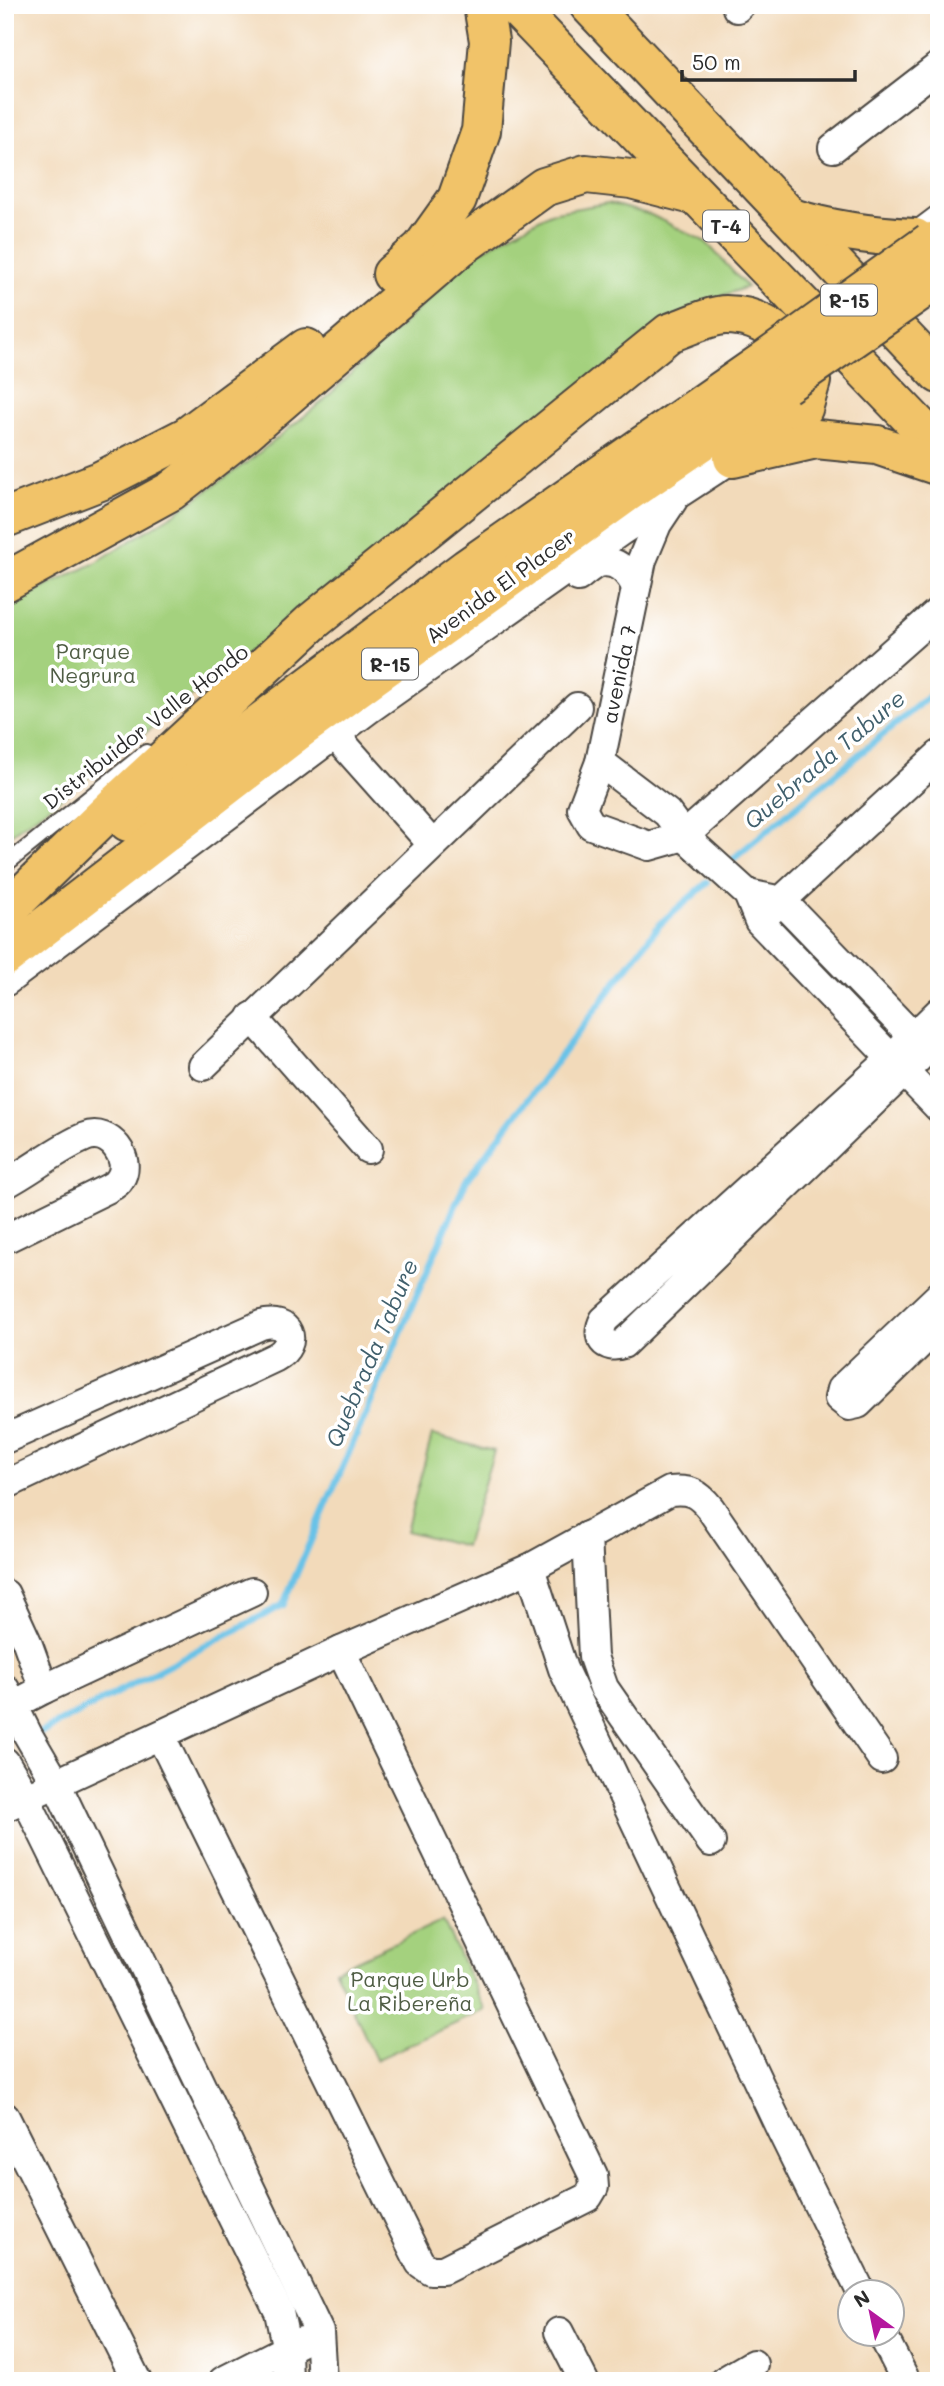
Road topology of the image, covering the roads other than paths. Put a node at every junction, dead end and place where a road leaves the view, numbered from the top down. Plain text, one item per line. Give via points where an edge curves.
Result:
1 (483, 5) edge
2 (514, 5) edge
3 (589, 5) edge
4 (939, 66) edge
5 (833, 148) dead end
6 (697, 196) junction
7 (792, 218) junction
8 (932, 242) edge
9 (939, 299) edge
10 (776, 372) junction
11 (939, 374) edge
12 (939, 447) edge
13 (733, 458) junction
14 (939, 466) edge
15 (675, 496) junction
16 (5, 518) edge
17 (5, 582) edge
18 (636, 587) junction
19 (516, 605) junction
20 (939, 611) edge
21 (312, 622) junction
22 (577, 707) dead end
23 (335, 735) junction
24 (939, 755) edge
25 (600, 762) junction
26 (684, 836) junction
27 (432, 845) junction
28 (5, 865) edge
29 (748, 894) junction
30 (782, 901) junction
31 (5, 913) edge
32 (759, 921) junction
33 (5, 957) edge
34 (5, 982) edge
35 (939, 1012) edge
36 (252, 1017) junction
37 (929, 1047) edge
38 (897, 1065) junction
39 (203, 1066) dead end
40 (939, 1108) edge
41 (368, 1149) dead end
42 (5, 1184) edge
43 (5, 1239) edge
44 (939, 1296) edge
45 (939, 1325) edge
46 (5, 1439) edge
47 (5, 1485) edge
48 (587, 1536) junction
49 (530, 1568) junction
50 (252, 1592) dead end
51 (5, 1594) edge
52 (341, 1651) junction
53 (44, 1689) junction
54 (8, 1700) edge
55 (161, 1737) junction
56 (882, 1759) dead end
57 (5, 1762) edge
58 (54, 1779) junction
59 (17, 1798) edge
60 (711, 1842) dead end
61 (5, 2117) edge
62 (855, 2278) edge
63 (319, 2332) junction
64 (559, 2332) dead end
65 (890, 2348) edge
66 (286, 2350) junction
67 (753, 2364) dead end
68 (138, 2381) edge
69 (223, 2381) edge
70 (288, 2381) edge
71 (323, 2381) edge
72 (584, 2381) edge
73 (724, 2381) edge
74 (906, 2381) edge

1 - 16 main road via 489,41 481,131 457,199 422,248 294,359 186,437 100,481
2 - 6 main road, T-4
3 - 7 main road, T-4
4 - 5 street
6 - 12 main road, T-4
6 - 17 main road via 631,179 586,174 544,187 459,248 171,491
7 - 8 main road via 856,234
7 - 11 main road, T-4
8 - 9 street via 906,254 906,265 918,286
8 - 10 main road, Avenida El Placer / R-15, bridge
10 - 31 main road, Avenida El Placer / R-15 via 467,568
10 - 33 main road, Avenida El Placer / R-15 via 625,494 303,727
13 - 14 main road via 816,439 877,445
13 - 15 street
13 - 21 main road via 780,433 803,410 811,381 797,354 762,321 724,315 669,333
15 - 18 street, avenida 7 via 657,524
15 - 19 street
18 - 19 street via 625,569 597,564 569,583
18 - 25 street, avenida 7
19 - 23 street
20 - 26 street
21 - 28 lane, Distribuidor Valle Hondo
21 - 31 main road
22 - 27 street
23 - 27 street
23 - 34 street
24 - 30 street
25 - 26 street via 667,813
25 - 26 street, avenida 7 via 582,809 591,825 649,846
26 - 29 street
27 - 36 street
29 - 30 street
29 - 32 street
30 - 32 street
30 - 37 street
32 - 38 street
35 - 37 street
36 - 39 street
36 - 41 street
37 - 38 street
38 - 38 street via 604,1320 599,1329 604,1343 623,1344
38 - 40 street
42 - 43 street via 95,1134 106,1136 123,1160 120,1181
44 - 45 street via 841,1389 842,1402 858,1404
46 - 47 street via 261,1325 277,1323 287,1331 284,1353
48 - 49 street
48 - 56 street via 670,1491 687,1489 700,1495
48 - 60 street via 593,1657 604,1688
49 - 52 street
49 - 62 street via 563,1669
50 - 53 street
51 - 53 street
52 - 55 street
52 - 55 street via 593,2175 594,2187 588,2197 443,2270 430,2270 420,2263
53 - 54 street
54 - 58 street
55 - 58 street
57 - 59 street
58 - 59 street
58 - 63 street
59 - 66 street via 279,2312
61 - 68 street
63 - 66 street
63 - 71 street
64 - 72 street
65 - 74 street
66 - 69 street
66 - 70 street
67 - 73 street

